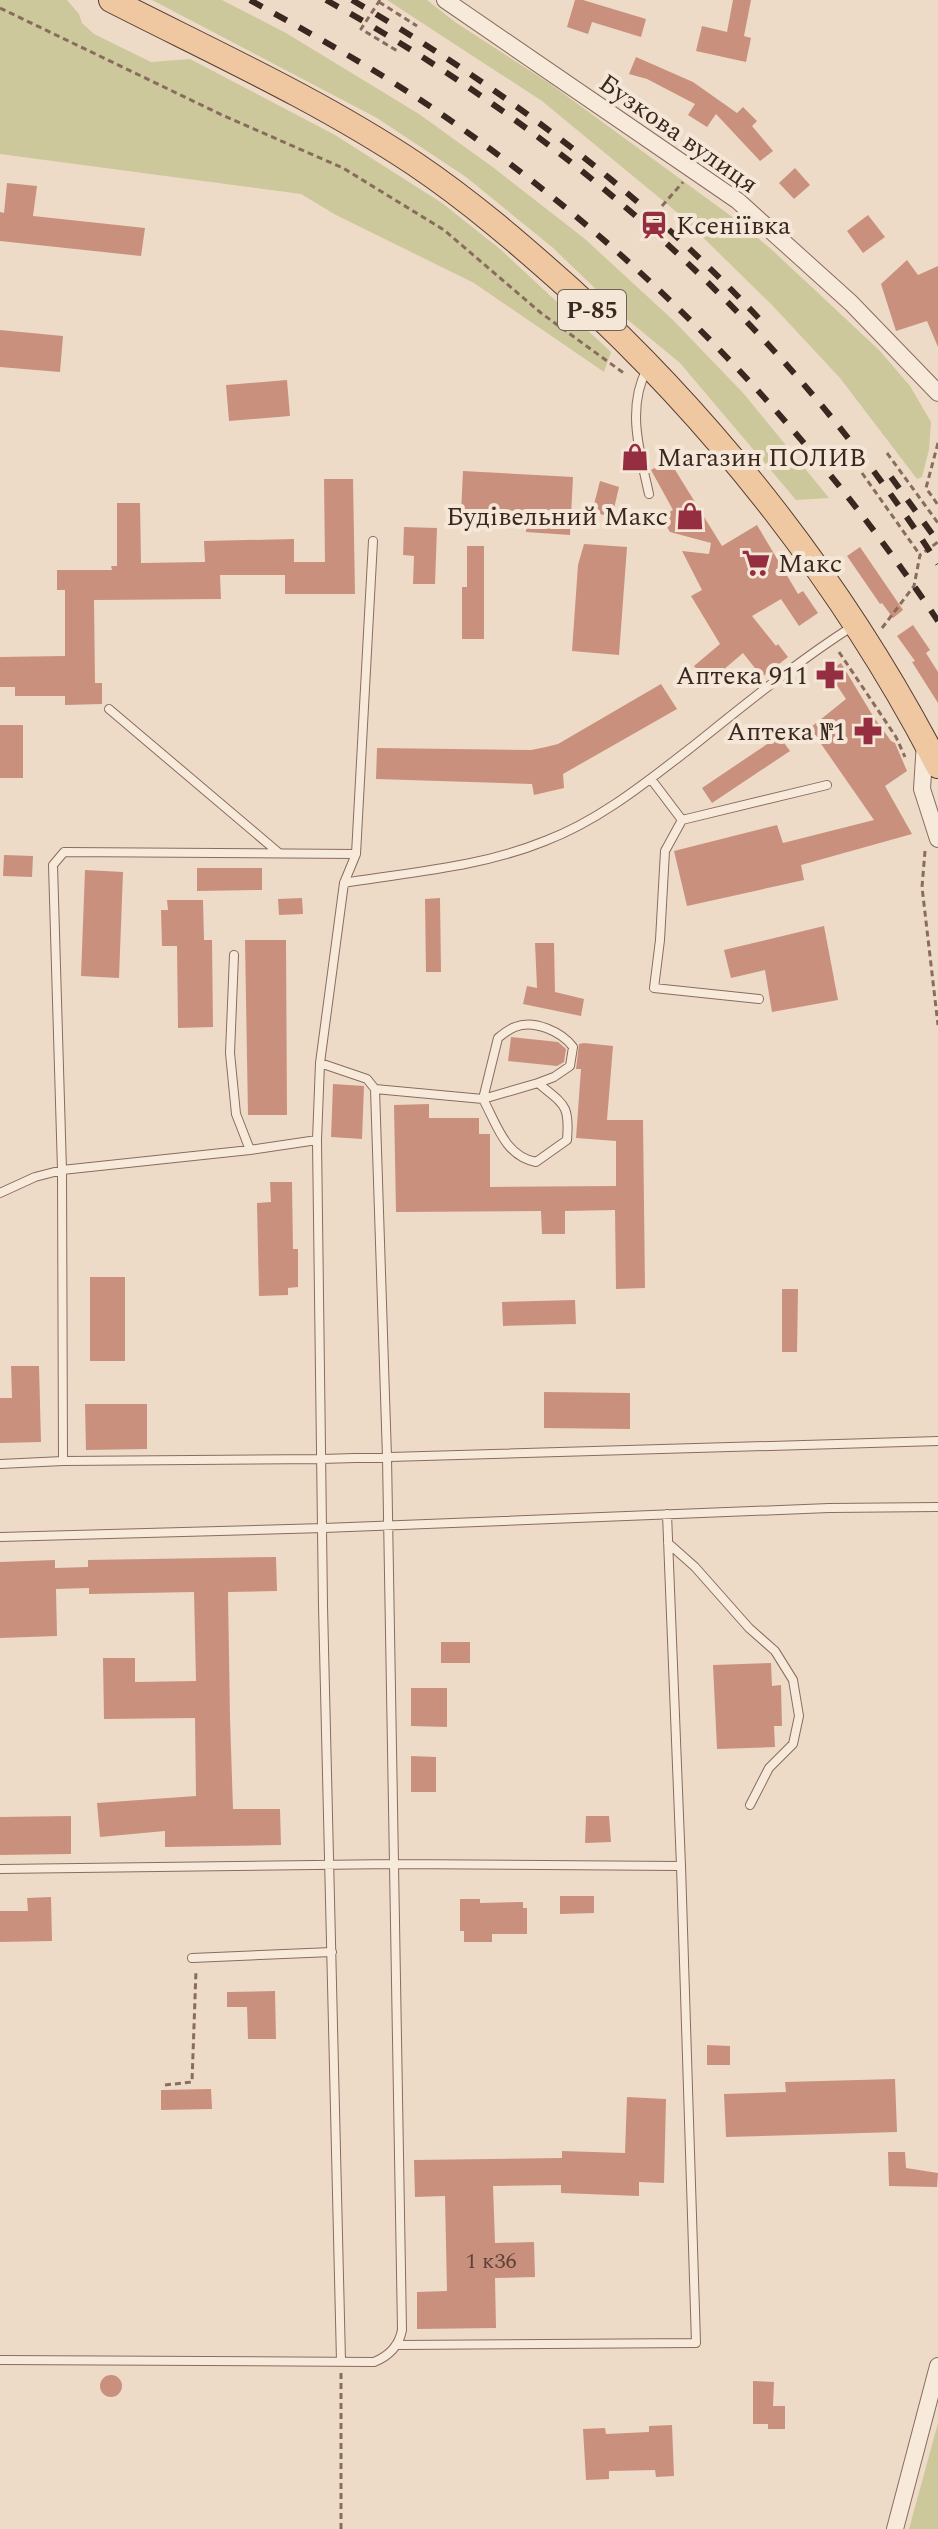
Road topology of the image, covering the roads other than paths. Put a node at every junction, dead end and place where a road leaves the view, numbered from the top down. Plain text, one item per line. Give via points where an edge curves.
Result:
1 (111, 0) edge
2 (445, 0) edge
3 (644, 374) junction
4 (938, 393) edge
5 (649, 494) dead end
6 (373, 541) dead end
7 (854, 625) junction
8 (109, 709) dead end
9 (925, 741) junction
10 (938, 766) edge
11 (651, 779) junction
12 (827, 785) dead end
13 (682, 820) junction
14 (931, 843) edge
15 (279, 854) junction
16 (356, 854) junction
17 (344, 883) junction
18 (234, 955) dead end
19 (759, 999) dead end
20 (320, 1063) junction
21 (538, 1083) junction
22 (375, 1089) junction
23 (483, 1099) junction
24 (317, 1140) junction
25 (250, 1150) junction
26 (62, 1170) junction
27 (0, 1193) edge
28 (938, 1441) edge
29 (387, 1457) junction
30 (321, 1459) junction
31 (63, 1461) junction
32 (0, 1464) edge
33 (938, 1507) edge
34 (667, 1514) junction
35 (389, 1525) junction
36 (324, 1528) junction
37 (0, 1537) edge
38 (668, 1543) junction
39 (750, 1805) dead end
40 (394, 1864) junction
41 (681, 1866) junction
42 (330, 1867) junction
43 (0, 1869) edge
44 (332, 1952) junction
45 (194, 1958) road end
46 (396, 2345) junction
47 (0, 2360) edge
48 (341, 2361) junction
49 (938, 2366) edge
50 (895, 2529) edge

1 - 3 main road, Р-85 via 311,103 415,164 505,232
2 - 4 street, Бузкова вулиця via 738,201 851,303
3 - 5 lane via 636,433
3 - 7 main road, Р-85 via 730,453
6 - 16 lane
7 - 9 main road, Р-85
7 - 11 lane
8 - 15 lane
9 - 10 main road, Р-85
9 - 14 street via 922,789
11 - 13 lane
11 - 17 lane via 595,817 546,841 478,863
12 - 13 lane
13 - 19 lane via 665,851 654,988
15 - 16 lane
15 - 26 lane via 64,852 53,865
16 - 17 lane
17 - 20 lane
18 - 25 lane via 230,1053 236,1114
20 - 22 lane via 367,1079
20 - 24 lane
21 - 23 lane
21 - 23 lane via 565,1106 569,1120 567,1140 536,1162 510,1150
21 - 23 lane via 570,1066 573,1047 552,1031 515,1027 498,1038
22 - 23 lane
22 - 29 lane
24 - 25 lane
24 - 30 lane
25 - 26 lane
26 - 27 lane
26 - 31 lane
28 - 29 lane
29 - 30 lane
29 - 35 lane
30 - 31 lane
30 - 36 lane
31 - 32 lane
33 - 34 lane
34 - 35 lane
34 - 38 lane
35 - 36 lane
35 - 40 lane
36 - 37 lane
36 - 42 lane
38 - 39 lane via 775,1651 793,1680 799,1716 793,1744 769,1768
38 - 41 lane
40 - 41 lane
40 - 42 lane
40 - 46 lane via 402,2330
41 - 46 lane via 696,2343
42 - 43 lane
42 - 44 lane
44 - 45 lane
44 - 48 lane
46 - 48 lane via 374,2362
47 - 48 lane
49 - 50 street

